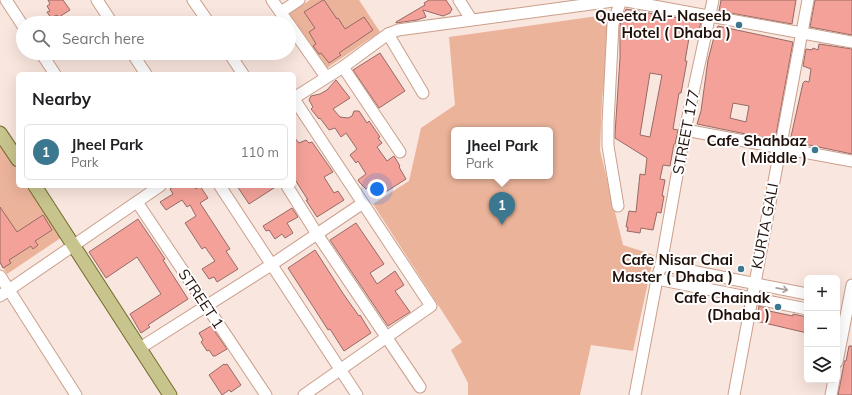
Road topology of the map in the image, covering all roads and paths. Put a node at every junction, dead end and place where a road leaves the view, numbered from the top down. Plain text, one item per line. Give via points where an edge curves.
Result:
1 (6, 0) edge
2 (97, 0) edge
3 (193, 0) edge
4 (272, 0) edge
5 (299, 0) edge
6 (459, 0) edge
7 (621, 0) edge
8 (713, 0) edge
9 (808, 0) edge
10 (281, 12) junction
11 (16, 16) edge
12 (107, 16) edge
13 (203, 16) edge
14 (284, 16) edge
15 (711, 16) junction
16 (471, 20) junction
17 (296, 33) edge
18 (802, 33) junction
19 (388, 34) junction
20 (852, 42) edge
21 (46, 60) edge
22 (137, 60) edge
23 (234, 60) edge
24 (343, 67) junction
25 (54, 72) edge
26 (145, 72) edge
27 (242, 72) edge
28 (326, 77) junction
29 (423, 93) dead end
30 (296, 97) edge
31 (296, 101) edge
32 (685, 130) junction
33 (0, 133) edge
34 (780, 148) junction
35 (400, 152) dead end
36 (16, 157) edge
37 (852, 161) edge
38 (36, 188) edge
39 (157, 188) edge
40 (221, 188) edge
41 (288, 188) edge
42 (137, 202) junction
43 (363, 203) junction
44 (618, 206) dead end
45 (317, 234) junction
46 (74, 244) junction
47 (271, 264) junction
48 (661, 264) junction
49 (0, 276) edge
50 (657, 279) junction
51 (754, 284) junction
52 (852, 284) edge
53 (4, 293) edge
54 (804, 293) edge
55 (752, 298) junction
56 (840, 301) edge
57 (850, 303) edge
58 (206, 306) junction
59 (804, 308) edge
60 (845, 317) edge
61 (387, 338) junction
62 (840, 347) edge
63 (140, 348) junction
64 (341, 370) junction
65 (833, 383) edge
66 (420, 387) dead end
67 (76, 395) edge
68 (170, 395) edge
69 (266, 395) edge
70 (304, 395) edge
71 (357, 395) edge
72 (635, 395) edge
73 (734, 395) edge
74 (831, 395) edge

1 - 11 street
2 - 12 street
3 - 13 street
4 - 10 street
5 - 10 street
6 - 16 street
7 - 15 street
7 - 16 street
7 - 44 street via 614,24 608,116 608,146
8 - 15 street, STREET 177
9 - 18 street, KURTA GALI
10 - 14 street
15 - 18 street
15 - 32 street, STREET 177
16 - 19 street via 398,30
17 - 28 street
18 - 20 street
18 - 34 street, KURTA GALI
19 - 24 street
19 - 29 street
21 - 25 street
22 - 26 street
23 - 27 street
24 - 28 street
24 - 35 street
28 - 30 street
31 - 43 street
32 - 34 street
32 - 48 street, STREET 177
33 - 36 main road
34 - 37 street
34 - 51 street, KURTA GALI
38 - 46 main road
39 - 42 street
40 - 47 street
41 - 45 street
42 - 46 street
42 - 58 street, STREET 1
43 - 45 street
43 - 61 street via 431,306
45 - 47 street
45 - 61 street
46 - 53 street
46 - 63 main road
47 - 58 street
47 - 64 street
48 - 50 street, STREET 177
48 - 51 street
49 - 53 street
50 - 55 street
50 - 72 street, STREET 177
51 -> 54 street
51 - 55 street, KURTA GALI
52 - 57 street
53 - 67 street
55 - 59 street
55 - 73 street, KURTA GALI
56 - 57 street
57 - 60 street
58 - 63 street
58 - 69 street, STREET 1
60 - 62 street
61 - 64 street
61 - 66 street
63 - 68 main road
64 - 70 street
64 - 71 street
65 - 74 street

